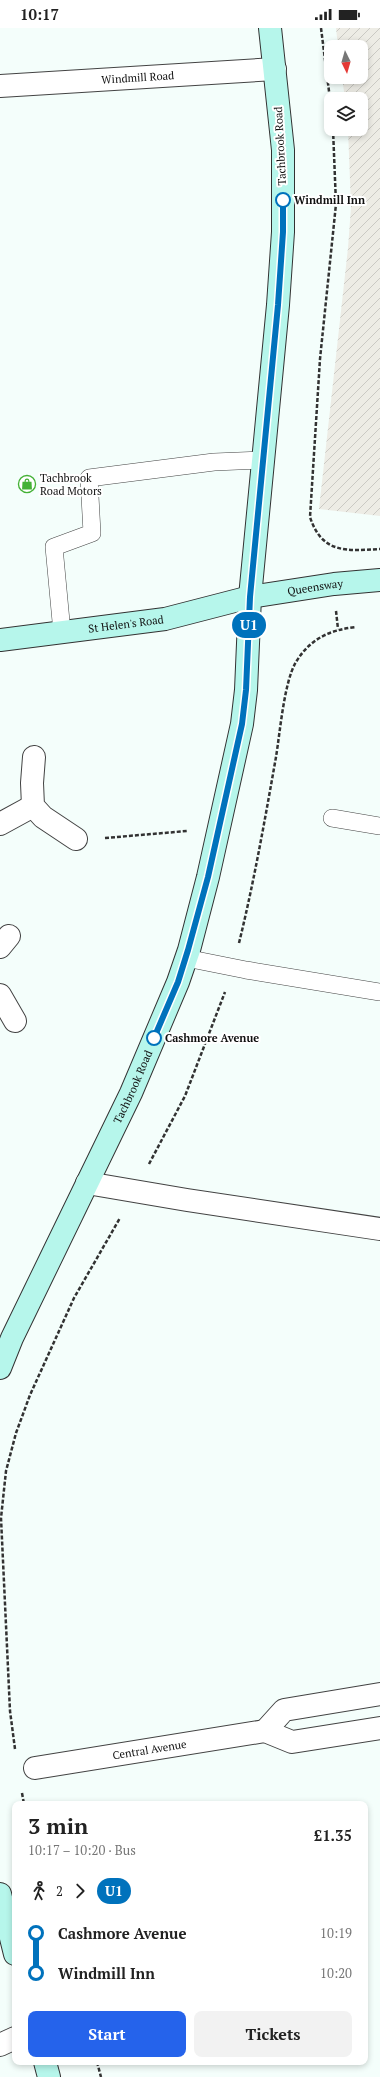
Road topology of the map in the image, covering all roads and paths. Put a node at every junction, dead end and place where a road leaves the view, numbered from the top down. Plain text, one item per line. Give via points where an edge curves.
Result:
1 (270, 28) edge
2 (321, 28) edge
3 (275, 69) junction
4 (0, 86) edge
5 (329, 92) edge
6 (334, 136) edge
7 (263, 460) junction
8 (332, 547) junction
9 (380, 549) edge
10 (333, 554) dead end
11 (380, 580) edge
12 (250, 597) junction
13 (337, 622) dead end
14 (356, 627) dead end
15 (338, 629) junction
16 (62, 632) junction
17 (0, 640) edge
18 (286, 695) dead end
19 (34, 757) dead end
20 (33, 806) junction
21 (332, 818) dead end
22 (0, 824) edge
23 (380, 826) edge
24 (187, 831) dead end
25 (98, 835) dead end
26 (76, 839) dead end
27 (186, 958) junction
28 (380, 992) edge
29 (0, 995) edge
30 (15, 1020) dead end
31 (87, 1183) junction
32 (380, 1229) edge
33 (114, 1230) dead end
34 (6, 1336) edge
35 (0, 1368) edge
36 (380, 1694) edge
37 (380, 1728) edge
38 (265, 1731) junction
39 (16, 1754) dead end
40 (35, 1768) dead end
41 (21, 1788) dead end
42 (23, 1801) edge
43 (0, 1894) edge
44 (12, 1942) edge
45 (12, 2039) edge
46 (0, 2045) edge
47 (45, 2065) edge
48 (98, 2065) edge
49 (49, 2077) edge
50 (101, 2077) edge

1 - 3 main road, Tachbrook Road
2 - 5 path
3 - 4 street, Windmill Road
3 - 7 main road, Tachbrook Road via 283,150 283,232
6 - 8 path via 337,178 336,210 320,358 310,517 314,530
7 - 12 main road, Tachbrook Road
7 - 16 lane via 214,462 89,478 92,533 54,547
8 - 9 path via 349,551
8 - 10 path
11 - 12 main road, Queensway
12 - 16 main road, St Helen's Road via 165,619
12 - 27 main road, Tachbrook Road via 242,724 208,877
13 - 15 path
14 - 15 path
15 - 18 path via 328,632 305,650 295,663 288,680
16 - 17 main road, St Helen's Road
19 - 20 street
20 - 22 street
20 - 26 street via 43,817
21 - 23 lane
24 - 25 path via 104,838
27 - 28 lane
27 - 31 main road, Tachbrook Road via 131,1093
29 - 30 street
31 - 32 street
31 - 34 main road, Tachbrook Road
33 - 39 path via 74,1298 30,1395 6,1471 1,1518 10,1711
34 - 35 main road, Tachbrook Road
36 - 38 street via 284,1710
37 - 38 street via 292,1742
38 - 40 street, Central Avenue
41 - 42 path
43 - 44 main road
45 - 46 street
47 - 49 main road
48 - 50 path

